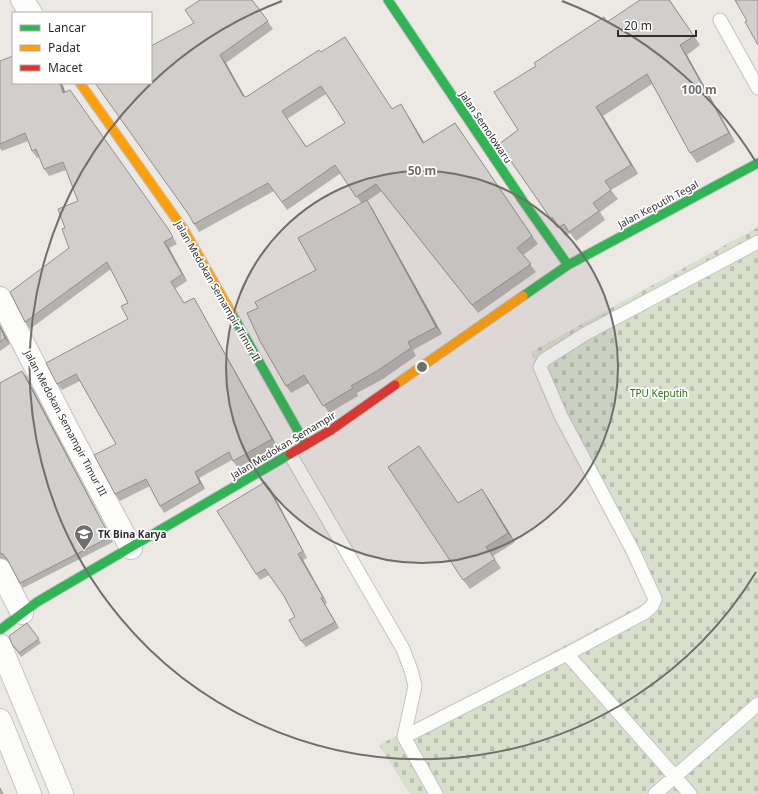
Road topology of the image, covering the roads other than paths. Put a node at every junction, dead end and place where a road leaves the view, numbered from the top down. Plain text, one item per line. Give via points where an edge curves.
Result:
1 (22, 0) edge
2 (388, 0) edge
3 (30, 12) edge
4 (720, 20) dead end
5 (81, 84) edge
6 (758, 88) edge
7 (758, 163) edge
8 (758, 242) edge
9 (568, 265) junction
10 (0, 298) edge
11 (306, 445) junction
12 (290, 454) junction
13 (131, 548) junction
14 (0, 570) edge
15 (22, 613) junction
16 (0, 630) edge
17 (0, 645) edge
18 (567, 654) junction
19 (758, 704) edge
20 (0, 720) edge
21 (404, 737) junction
22 (674, 777) junction
23 (30, 794) edge
24 (62, 794) edge
25 (436, 794) edge
26 (655, 794) edge
27 (690, 794) edge

1 - 3 street
2 - 9 street, Jalan Semolowaru
4 - 6 lane
5 - 11 street, Jalan Medokan Semampir Timur II via 184,230
7 - 9 street, Jalan Keputih Tegal
8 - 18 lane via 585,334 544,360 541,365 540,368 561,416 633,551 655,599 644,613
9 - 11 street, Jalan Medokan Semampir
10 - 13 street, Jalan Medokan Semampir Timur III
11 - 12 street, Jalan Medokan Semampir
12 - 13 street, Jalan Medokan Semampir
12 - 21 lane via 403,649 415,686
13 - 15 street, Jalan Medokan Semampir
14 - 15 street
15 - 16 street, Jalan Medokan Semampir
17 - 24 street
18 - 21 lane
18 - 22 lane
19 - 22 lane
20 - 23 street
21 - 25 lane
22 - 26 lane
22 - 27 lane

